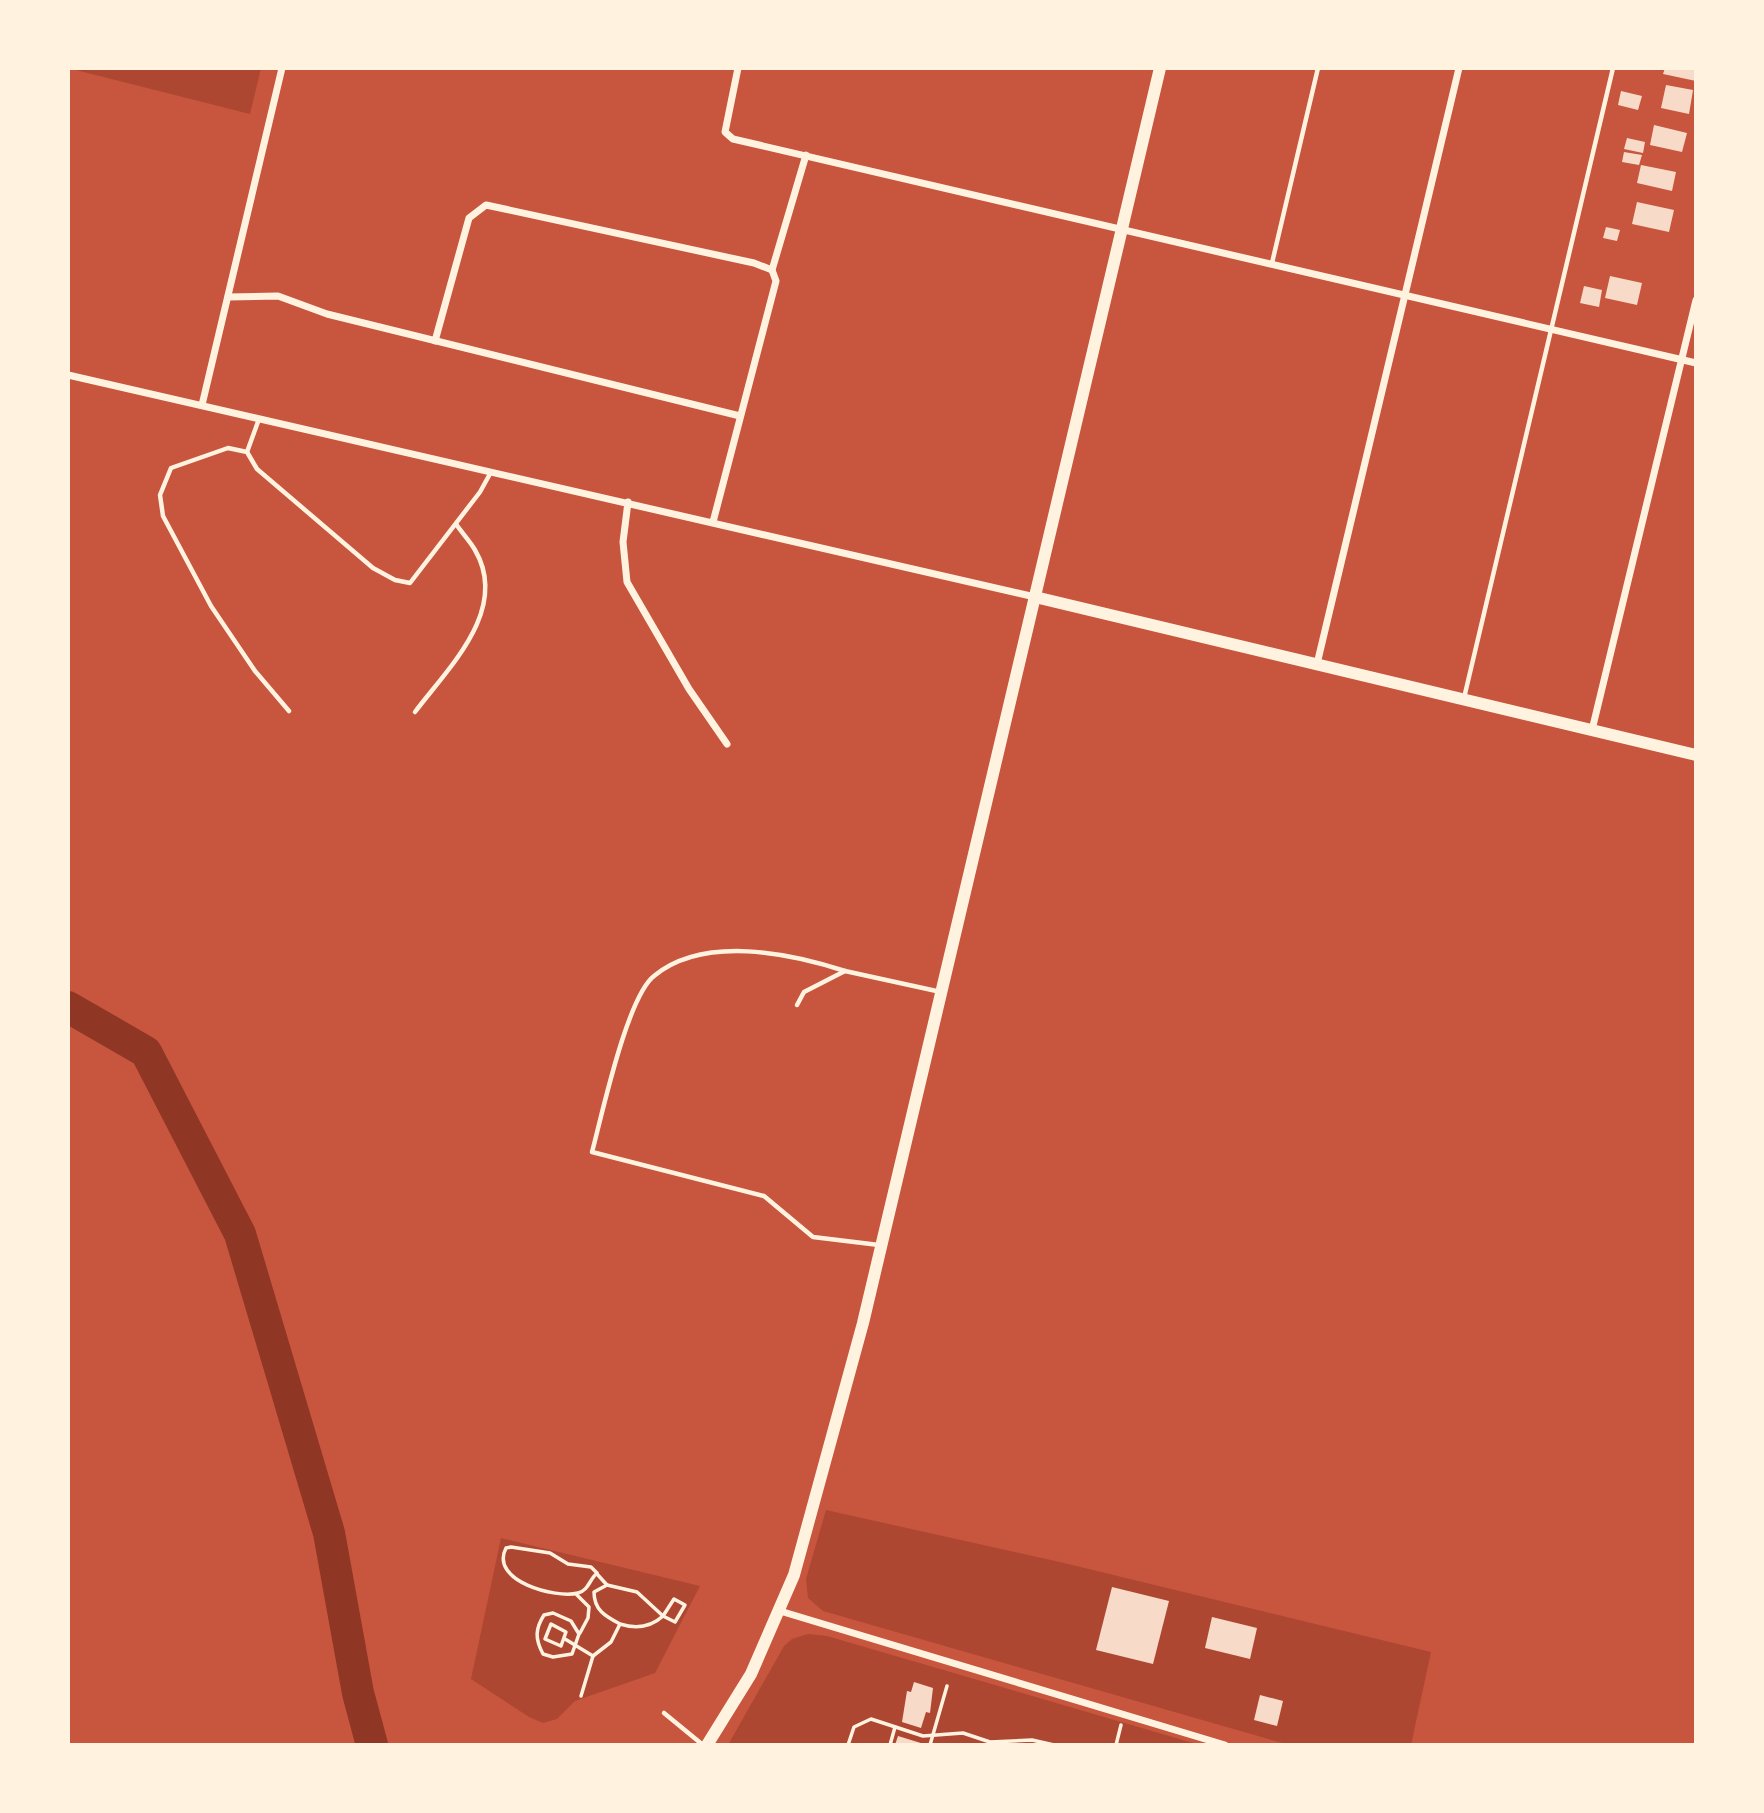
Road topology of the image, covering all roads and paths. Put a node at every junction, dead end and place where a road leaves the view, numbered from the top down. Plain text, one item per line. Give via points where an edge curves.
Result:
1 (282, 68) edge
2 (738, 68) edge
3 (1160, 68) edge
4 (1318, 68) edge
5 (1459, 68) edge
6 (1613, 68) edge
7 (806, 156) junction
8 (1122, 227) junction
9 (1272, 263) junction
10 (772, 270) junction
11 (1405, 294) junction
12 (228, 297) junction
13 (1696, 300) edge
14 (1551, 328) junction
15 (435, 341) junction
16 (1681, 359) junction
17 (1696, 363) edge
18 (68, 375) edge
19 (202, 405) junction
20 (740, 416) junction
21 (260, 419) junction
22 (247, 452) junction
23 (492, 471) junction
24 (628, 502) junction
25 (713, 522) junction
26 (456, 524) junction
27 (1035, 597) junction
28 (1317, 664) junction
29 (1464, 699) junction
30 (289, 711) dead end
31 (415, 712) dead end
32 (1592, 730) junction
33 (727, 744) dead end
34 (1696, 755) edge
35 (845, 971) junction
36 (942, 992) junction
37 (797, 1005) dead end
38 (882, 1245) junction
39 (597, 1573) junction
40 (589, 1585) junction
41 (607, 1585) junction
42 (594, 1592) junction
43 (576, 1594) junction
44 (780, 1611) junction
45 (663, 1616) junction
46 (538, 1623) junction
47 (620, 1624) junction
48 (548, 1630) junction
49 (579, 1634) junction
50 (564, 1639) junction
51 (575, 1646) junction
52 (593, 1656) junction
53 (947, 1686) dead end
54 (581, 1696) dead end
55 (664, 1713) dead end
56 (1124, 1713) junction
57 (895, 1727) junction
58 (933, 1735) junction
59 (705, 1745) edge
60 (848, 1745) edge
61 (890, 1745) edge
62 (930, 1745) edge
63 (1054, 1745) edge
64 (1116, 1745) edge
65 (1225, 1745) edge

1 - 12 street
2 - 7 street via 724,132 733,139
3 - 8 main road
4 - 9 lane
5 - 11 street
6 - 14 lane
7 - 8 street
7 - 10 street
8 - 9 street
8 - 27 main road
9 - 11 street
10 - 15 street via 486,205 470,218
10 - 20 street via 776,281
11 - 14 street
11 - 28 street
12 - 15 street via 278,296 327,314
12 - 19 street
13 - 16 street
14 - 16 street
14 - 29 lane
15 - 20 street
16 - 17 street
16 - 32 street
18 - 19 street
19 - 21 street
20 - 25 street
21 - 22 lane
21 - 23 street
22 - 26 lane via 257,469 373,568 395,580 410,583
22 - 30 lane via 228,448 171,468 160,495 163,516 211,606
23 - 24 street
23 - 26 lane
24 - 25 street
24 - 33 street via 623,542 627,582
25 - 27 street
26 - 31 lane via 477,552 484,580 484,609 476,629
27 - 28 main road
27 - 36 main road
28 - 29 main road
29 - 32 main road
32 - 34 main road
35 - 36 lane
35 - 37 lane via 804,992
35 - 38 lane via 800,956 754,952 689,956 652,977 625,1028 592,1152 764,1196 813,1237
36 - 38 main road
38 - 44 main road via 802,1548
39 - 40 path
39 - 41 path
39 - 43 path via 550,1553 506,1548 505,1568 518,1580 536,1589
40 - 42 path
40 - 43 path
41 - 42 path
41 - 45 path via 637,1592
42 - 47 path via 594,1602 604,1615
43 - 49 path via 589,1607
44 - 56 street
44 - 59 main road via 751,1674
45 - 45 path via 674,1599 685,1605 676,1622
45 - 47 path via 654,1624 633,1628
46 - 48 path
46 - 49 path via 544,1615 562,1615
46 - 51 path via 536,1637 543,1654 566,1657
47 - 52 path via 611,1642
48 - 50 path via 551,1624 566,1632
48 - 50 path via 545,1639 561,1646
49 - 51 path
50 - 51 path
51 - 52 path
52 - 54 path
53 - 58 path
55 - 59 lane
56 - 64 path
56 - 65 street
57 - 58 path
57 - 60 path via 866,1720 855,1727
57 - 61 path
58 - 62 path
58 - 63 path via 963,1733 990,1742 1032,1740

